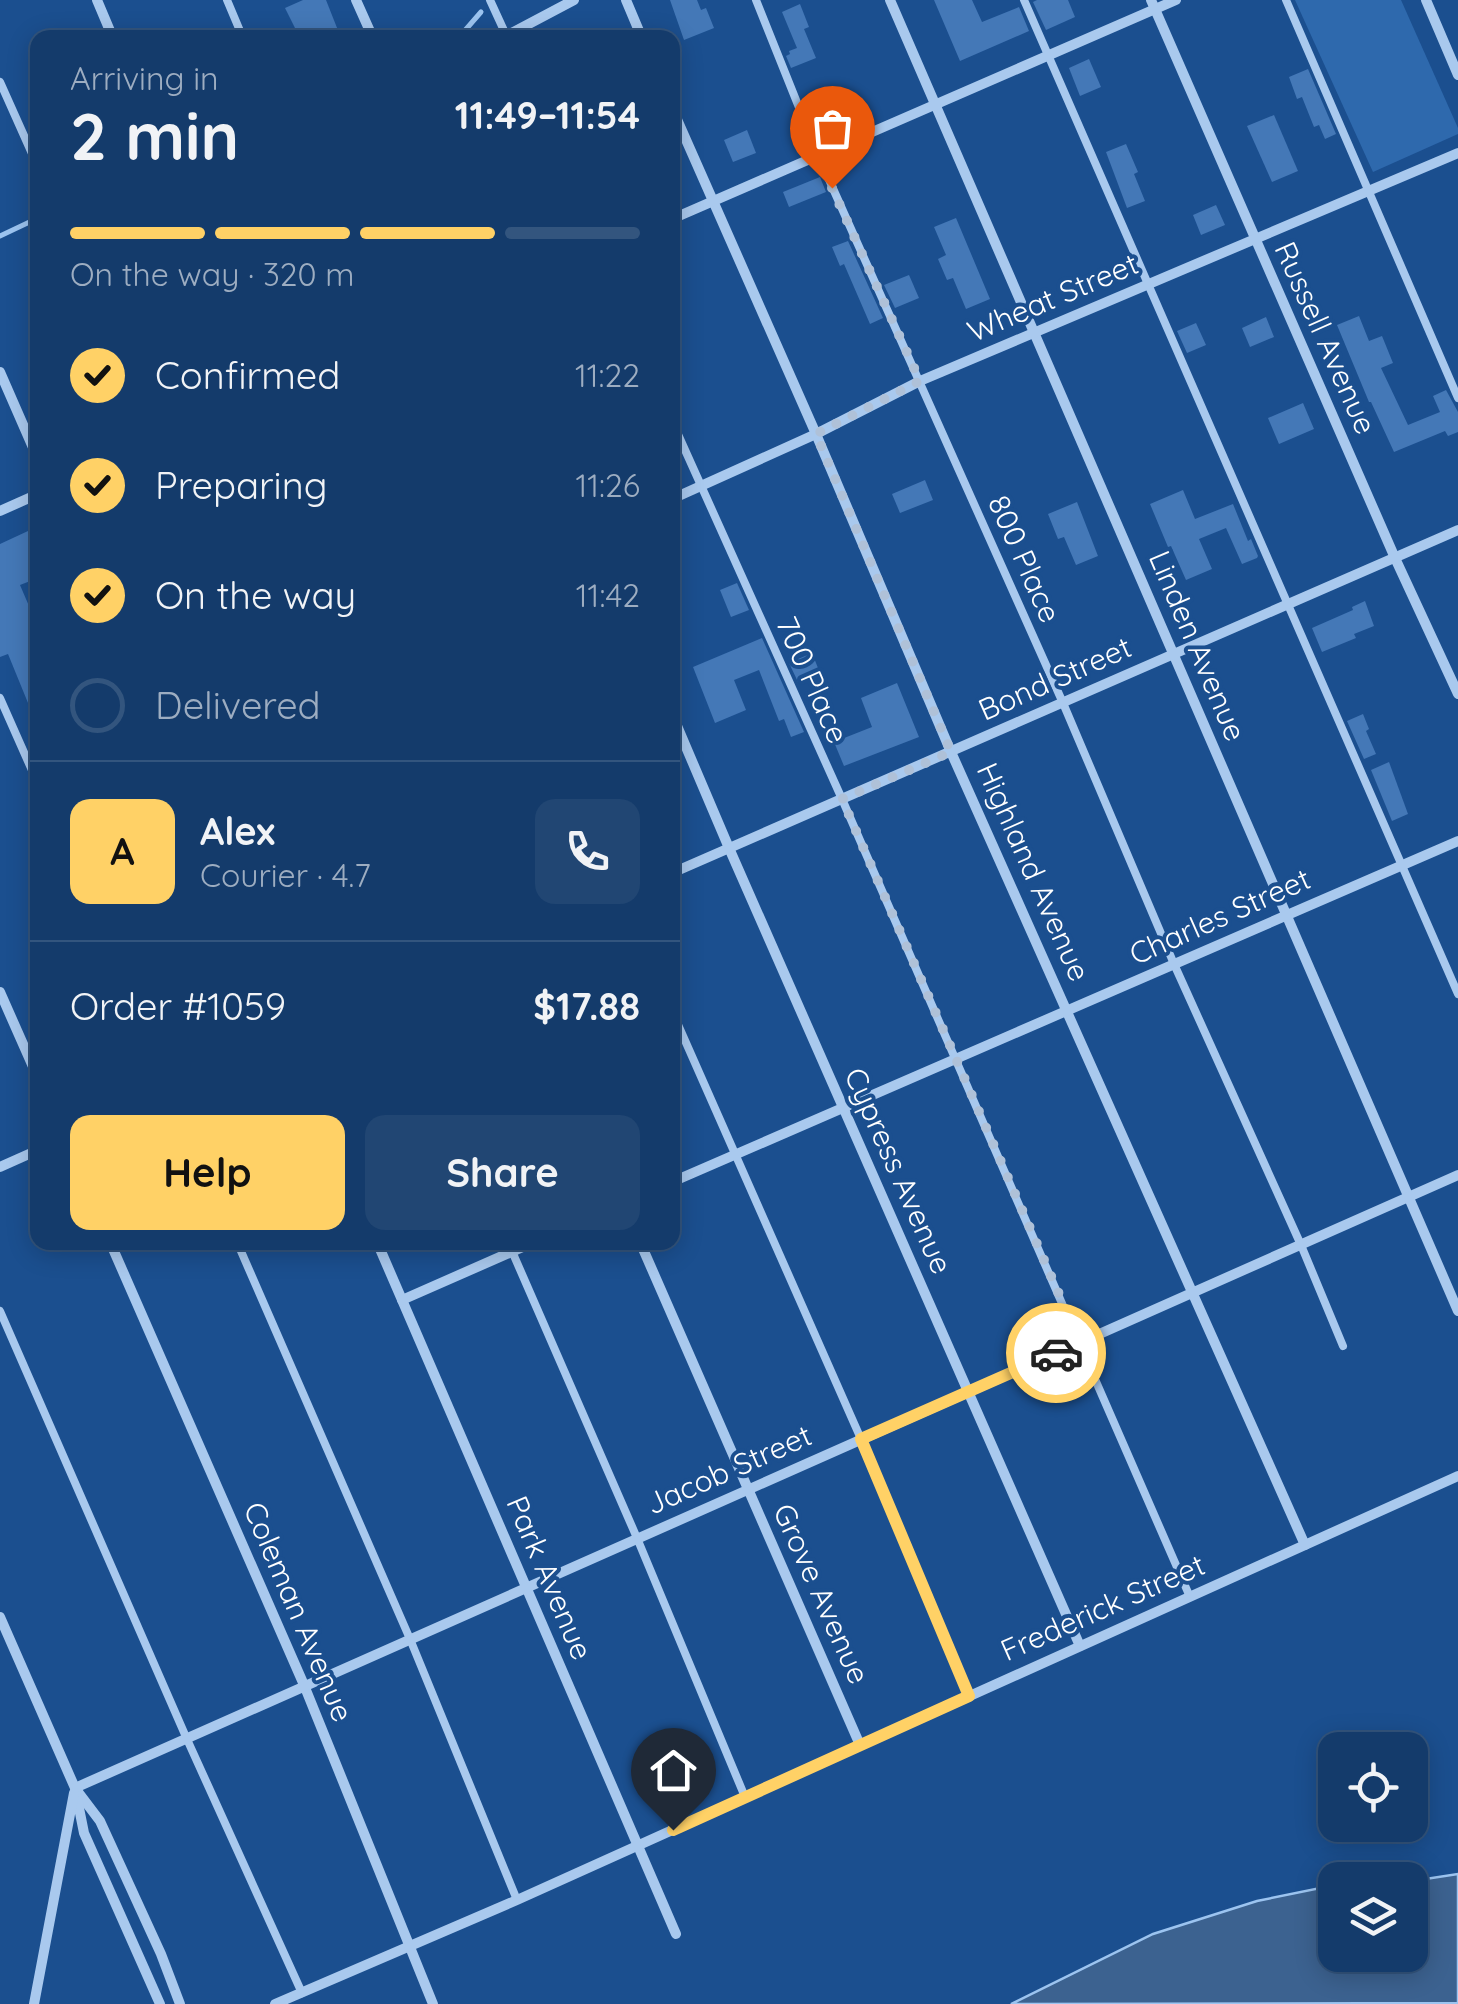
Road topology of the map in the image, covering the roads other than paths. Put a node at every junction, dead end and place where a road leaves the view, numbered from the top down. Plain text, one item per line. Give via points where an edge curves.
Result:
1 (97, 0) edge
2 (227, 0) edge
3 (356, 0) edge
4 (490, 0) edge
5 (574, 0) edge
6 (626, 0) edge
7 (756, 0) edge
8 (890, 0) edge
9 (1024, 0) edge
10 (1176, 0) edge
11 (1286, 0) edge
12 (1426, 0) edge
13 (1153, 5) edge
14 (110, 30) edge
15 (240, 30) edge
16 (369, 30) edge
17 (503, 30) edge
18 (519, 30) edge
19 (639, 30) edge
20 (1048, 56) junction
21 (1458, 75) edge
22 (0, 82) edge
23 (935, 104) junction
24 (680, 127) edge
25 (30, 150) edge
26 (1458, 154) edge
27 (818, 156) junction
28 (1368, 191) junction
29 (712, 201) junction
30 (680, 215) edge
31 (1255, 240) junction
32 (1148, 285) junction
33 (1034, 333) junction
34 (0, 372) edge
35 (920, 381) junction
36 (1458, 398) edge
37 (816, 434) junction
38 (680, 440) edge
39 (30, 441) edge
40 (700, 486) junction
41 (680, 495) edge
42 (30, 498) edge
43 (0, 511) edge
44 (1458, 530) edge
45 (1395, 558) junction
46 (1288, 605) junction
47 (1174, 654) junction
48 (1458, 694) edge
49 (0, 698) edge
50 (1063, 702) junction
51 (680, 733) edge
52 (951, 752) junction
53 (30, 766) edge
54 (842, 799) junction
55 (1458, 841) edge
56 (729, 848) junction
57 (1402, 865) junction
58 (680, 869) edge
59 (1286, 915) junction
60 (1174, 964) junction
61 (0, 992) edge
62 (1458, 994) edge
63 (1067, 1010) junction
64 (680, 1029) edge
65 (956, 1059) junction
66 (30, 1060) edge
67 (843, 1108) junction
68 (30, 1153) edge
69 (736, 1155) junction
70 (0, 1166) edge
71 (1458, 1176) edge
72 (680, 1179) edge
73 (1408, 1197) junction
74 (1300, 1245) junction
75 (114, 1250) edge
76 (240, 1250) edge
77 (380, 1250) edge
78 (504, 1250) edge
79 (511, 1250) edge
80 (643, 1250) edge
81 (1192, 1293) junction
82 (402, 1300) junction
83 (0, 1311) edge
84 (1458, 1311) edge
85 (1080, 1342) junction
86 (1343, 1346) dead end
87 (968, 1392) junction
88 (861, 1439) junction
89 (1458, 1476) edge
90 (748, 1489) junction
91 (637, 1538) junction
92 (1305, 1545) junction
93 (526, 1587) junction
94 (1190, 1596) junction
95 (0, 1617) edge
96 (410, 1638) junction
97 (1080, 1646) junction
98 (304, 1685) junction
99 (969, 1696) junction
100 (186, 1737) junction
101 (860, 1746) junction
102 (75, 1788) junction
103 (745, 1797) junction
104 (638, 1846) junction
105 (517, 1900) junction
106 (676, 1934) dead end
107 (408, 1945) junction
108 (152, 1986) junction
109 (303, 1998) edge
110 (34, 2004) edge
111 (149, 2004) edge
112 (160, 2004) edge
113 (180, 2004) edge
114 (275, 2004) edge
115 (433, 2004) edge

1 - 14 street
2 - 15 lane
3 - 16 street
4 - 17 lane
5 - 18 street
6 - 19 street
7 - 27 lane, 800 Place
8 - 23 street, Linden Avenue
9 - 20 lane
10 - 13 street
11 - 28 lane
12 - 21 street
13 - 20 street
13 - 31 street, Russell Avenue
20 - 23 street
20 - 32 lane
22 - 25 lane
23 - 27 street
23 - 33 street, Linden Avenue
24 - 29 street, Highland Avenue
26 - 28 street, Wheat Street
27 - 29 street
27 - 35 lane, 800 Place
28 - 31 street, Wheat Street
28 - 36 lane
29 - 30 street
29 - 37 street, Highland Avenue
31 - 32 street, Wheat Street
31 - 45 street, Russell Avenue
32 - 33 street, Wheat Street
32 - 46 lane
33 - 35 street, Wheat Street
33 - 47 street, Linden Avenue
34 - 39 street
35 - 37 street, Wheat Street
35 - 50 lane, 800 Place
37 - 40 street, Wheat Street
37 - 52 street, Highland Avenue
38 - 40 lane, 700 Place
40 - 41 street, Wheat Street
40 - 54 lane, 700 Place
42 - 43 street
44 - 45 street, Bond Street
45 - 46 street, Bond Street
45 - 48 street, Russell Avenue
46 - 47 street, Bond Street
46 - 57 lane
47 - 50 street, Bond Street
47 - 59 street, Linden Avenue
49 - 53 lane
50 - 52 street, Bond Street
50 - 60 lane, 800 Place
51 - 56 street, Cypress Avenue
52 - 54 street, Bond Street
52 - 63 street, Highland Avenue
54 - 56 street, Bond Street
54 - 65 lane, 700 Place
55 - 57 street, Charles Street
56 - 58 street, Bond Street
56 - 67 street, Cypress Avenue
57 - 59 street, Charles Street
57 - 62 lane
59 - 60 street, Charles Street
59 - 73 street, Linden Avenue
60 - 63 street, Charles Street
60 - 74 lane, 800 Place
61 - 66 street
63 - 65 street, Charles Street
63 - 81 street, Highland Avenue
64 - 69 lane
65 - 67 street, Charles Street
65 - 85 lane, 700 Place
67 - 69 street, Charles Street
67 - 87 street, Cypress Avenue
68 - 70 street
69 - 72 street, Charles Street
69 - 88 lane
71 - 73 street, Jacob Street
73 - 74 street, Jacob Street
73 - 84 street, Linden Avenue
74 - 81 street, Jacob Street
74 - 86 lane, 800 Place
75 - 98 street, Coleman Avenue
76 - 96 lane
77 - 82 street, Park Avenue
78 - 82 street
79 - 91 lane
80 - 90 street, Grove Avenue
81 - 85 street, Jacob Street
81 - 92 street, Highland Avenue
82 - 93 street, Park Avenue
83 - 100 lane
85 - 87 street, Jacob Street
85 - 94 lane, 700 Place
87 - 88 street, Jacob Street
87 - 97 street, Cypress Avenue
88 - 90 street, Jacob Street
88 - 99 lane
89 - 92 street, Frederick Street
90 - 91 street, Jacob Street
90 - 101 street, Grove Avenue
91 - 93 street, Jacob Street
91 - 103 lane
92 - 94 street, Frederick Street
93 - 96 street, Jacob Street
93 - 104 street, Park Avenue
94 - 97 street, Frederick Street
95 - 102 street
96 - 98 street, Jacob Street
96 - 105 lane
97 - 99 street, Frederick Street
98 - 100 street, Jacob Street
98 - 107 street, Coleman Avenue
99 - 101 street, Frederick Street
100 - 102 street, Jacob Street
100 - 109 lane
101 - 103 street, Frederick Street
102 - 108 street via 84,1834
102 - 110 street
102 - 113 street via 100,1821
103 - 104 street, Frederick Street
104 - 105 street, Frederick Street
104 - 106 street, Park Avenue
105 - 107 street, Frederick Street
107 - 109 street, Frederick Street
107 - 115 street, Coleman Avenue
108 - 111 street
108 - 112 street
109 - 114 street, Frederick Street

